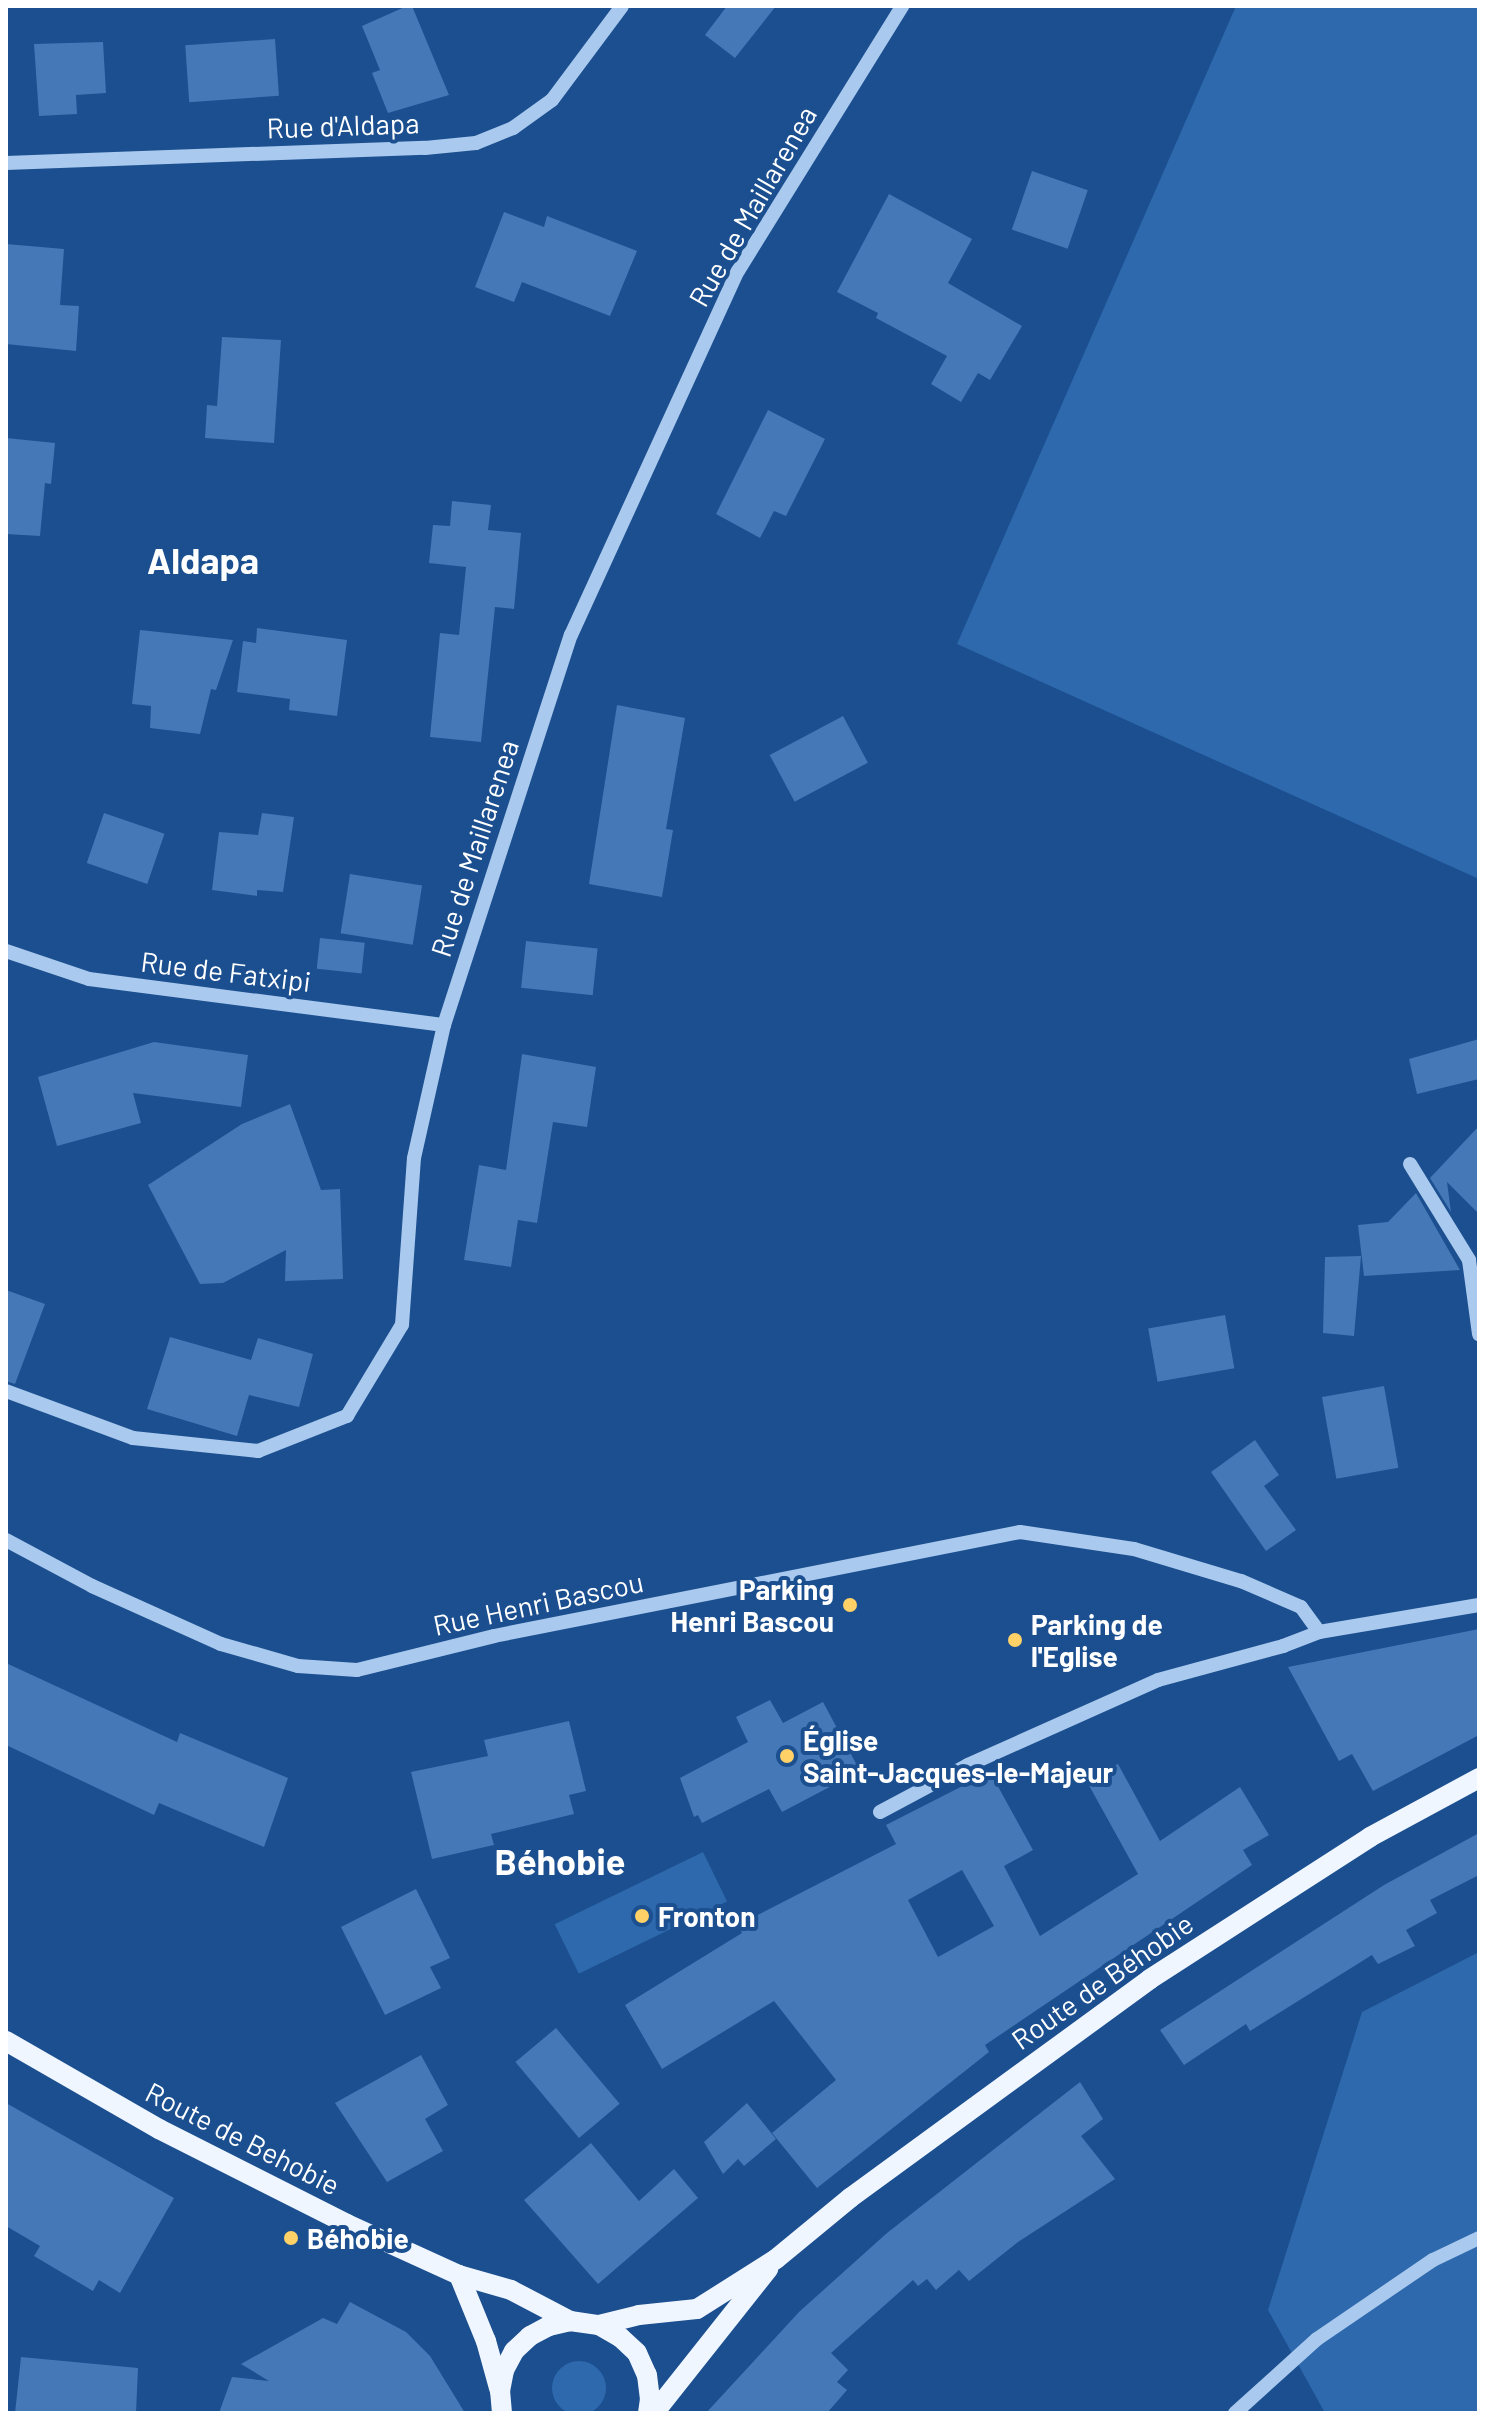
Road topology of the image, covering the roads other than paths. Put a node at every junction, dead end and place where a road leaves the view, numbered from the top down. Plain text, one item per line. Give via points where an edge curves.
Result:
1 (622, 6) edge
2 (902, 6) edge
3 (6, 163) edge
4 (6, 951) edge
5 (444, 1025) junction
6 (1410, 1164) dead end
7 (1474, 1261) edge
8 (1479, 1334) edge
9 (6, 1391) edge
10 (6, 1540) edge
11 (1479, 1605) edge
12 (1319, 1632) junction
13 (1479, 1778) edge
14 (880, 1812) dead end
15 (6, 2041) edge
16 (1479, 2238) edge
17 (776, 2259) junction
18 (459, 2275) junction
19 (570, 2321) junction
20 (599, 2325) junction
21 (500, 2391) junction
22 (502, 2413) edge
23 (648, 2413) edge
24 (654, 2413) edge
25 (1235, 2413) edge

1 - 3 street, Rue d'Aldapa via 552,100 513,128 476,143
2 - 5 street, Rue de Maillarenea via 738,271 571,635
4 - 5 street, Rue de Fatxipi via 89,979
5 - 9 street, Rue de Maillarenea via 414,1158 402,1325 347,1416 258,1451 133,1438
6 - 7 street
7 - 8 street
10 - 12 street, Rue Henri Bascou via 221,1644 298,1666 357,1670 494,1636 1020,1532 1134,1549 1241,1581 1301,1607
11 - 12 street
12 - 14 street via 1158,1680 968,1765
13 - 17 main road, Route de Béhobie via 1370,1837 1150,1979 850,2198
15 - 18 main road, Route de Behobie via 159,2129
16 - 25 street via 1433,2260 1317,2339
17 - 20 main road, Route de Béhobie via 697,2309
17 - 24 main road, Route de Béhobie
18 - 19 main road, Route de Behobie via 511,2290
18 - 21 main road
19 - 20 main road
19 - 21 main road via 539,2331 514,2351
20 - 23 main road via 637,2353 647,2375
21 - 22 main road

